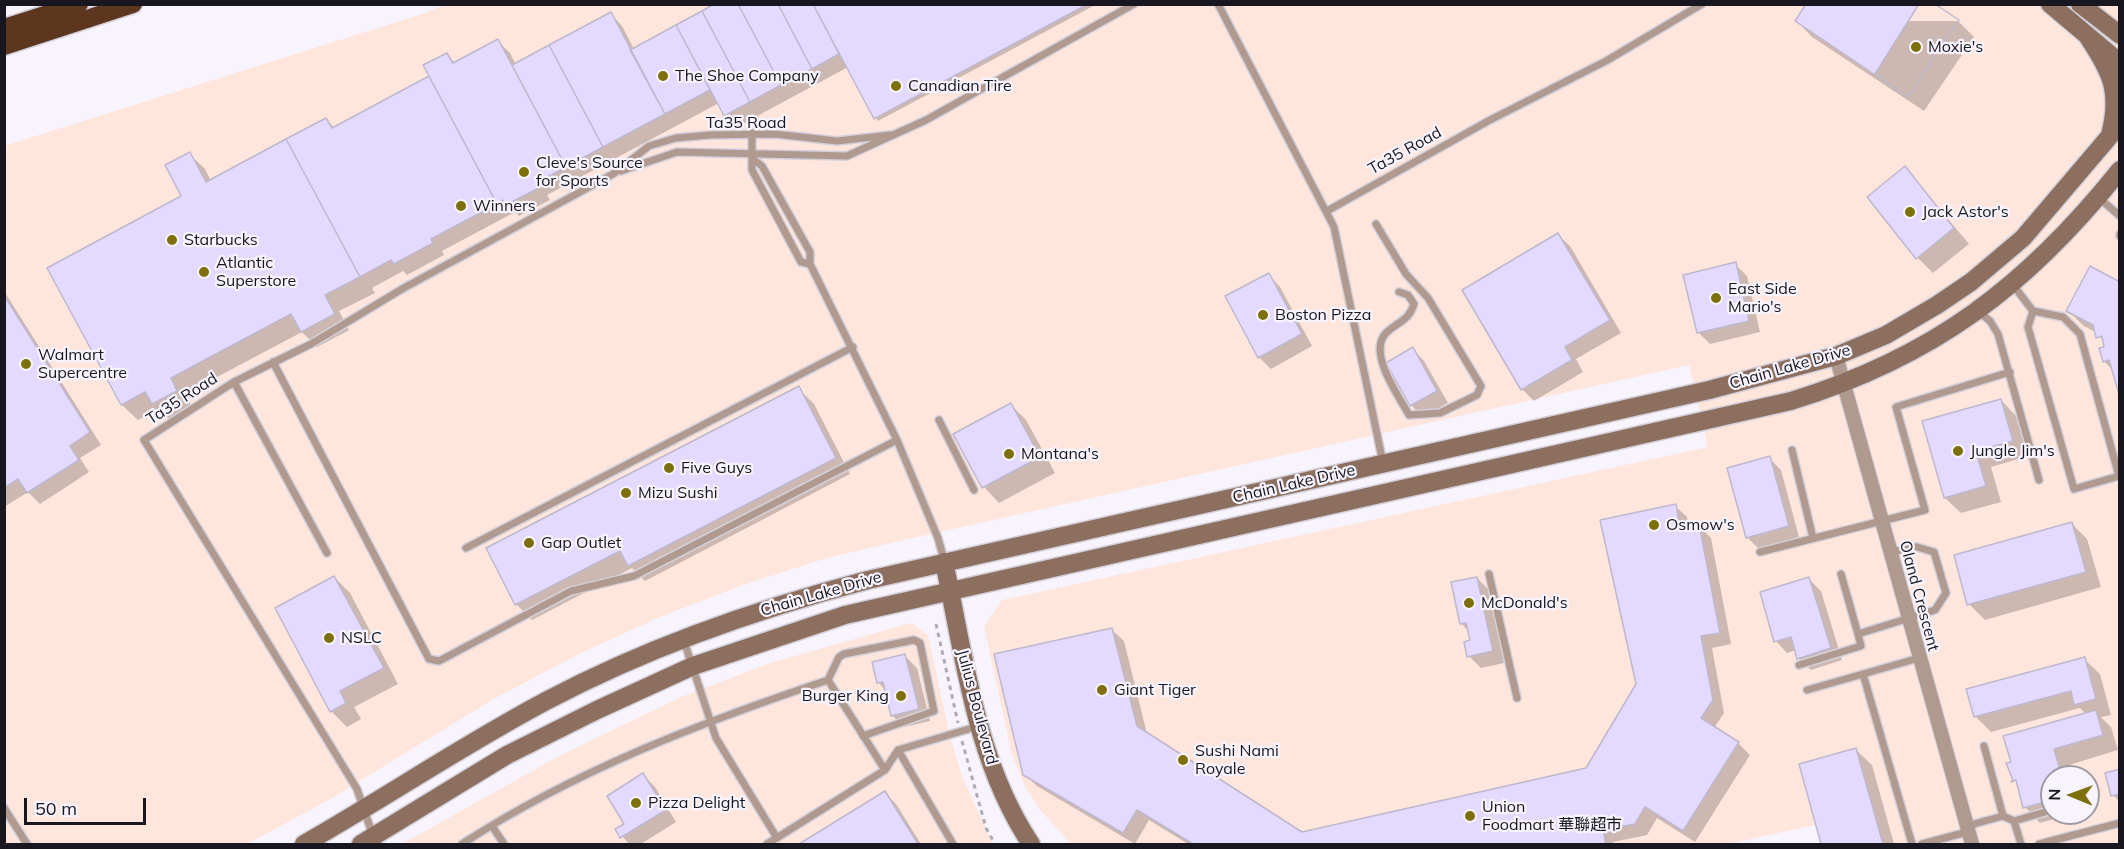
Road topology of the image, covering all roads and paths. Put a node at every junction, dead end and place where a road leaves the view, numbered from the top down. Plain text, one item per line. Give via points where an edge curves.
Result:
1 (79, 4) edge
2 (133, 4) edge
3 (1134, 4) edge
4 (1218, 4) edge
5 (1702, 4) edge
6 (2050, 4) edge
7 (2080, 4) edge
8 (4, 28) edge
9 (2120, 34) edge
10 (2088, 37) junction
11 (4, 46) edge
12 (2120, 63) edge
13 (2115, 130) edge
14 (752, 133) junction
15 (890, 135) junction
16 (753, 156) junction
17 (2120, 170) edge
18 (613, 174) junction
19 (2098, 197) junction
20 (1327, 211) junction
21 (2120, 216) edge
22 (1376, 224) dead end
23 (810, 264) junction
24 (2013, 285) junction
25 (1399, 292) dead end
26 (1978, 311) junction
27 (2033, 311) junction
28 (853, 347) junction
29 (1836, 356) junction
30 (273, 362) junction
31 (2010, 372) junction
32 (234, 382) junction
33 (1844, 383) junction
34 (939, 420) dead end
35 (897, 440) junction
36 (1792, 450) dead end
37 (1383, 465) junction
38 (2039, 480) dead end
39 (974, 490) dead end
40 (1389, 491) junction
41 (1881, 520) junction
42 (1813, 538) junction
43 (466, 548) dead end
44 (1760, 552) dead end
45 (1890, 552) junction
46 (327, 553) dead end
47 (944, 562) junction
48 (1489, 574) dead end
49 (1841, 574) dead end
50 (950, 590) junction
51 (1908, 618) junction
52 (1858, 633) junction
53 (683, 638) junction
54 (1919, 658) junction
55 (1799, 665) dead end
56 (693, 666) junction
57 (1863, 674) junction
58 (828, 680) junction
59 (1807, 690) dead end
60 (1517, 698) dead end
61 (710, 720) junction
62 (978, 726) junction
63 (863, 736) junction
64 (1984, 746) dead end
65 (898, 750) junction
66 (885, 770) junction
67 (4, 808) edge
68 (365, 809) junction
69 (2040, 813) edge
70 (2003, 816) junction
71 (2014, 820) junction
72 (2120, 823) edge
73 (492, 826) junction
74 (777, 838) junction
75 (1969, 838) edge
76 (370, 842) edge
77 (27, 844) edge
78 (304, 844) edge
79 (462, 844) edge
80 (504, 844) edge
81 (766, 844) edge
82 (953, 844) edge
83 (1031, 844) edge
84 (1912, 844) edge
85 (1922, 844) edge
86 (2021, 844) edge
87 (2039, 844) edge

1 - 8 highway
2 - 11 highway
3 - 15 lane, Ta35 Road via 946,109
4 - 20 lane
5 - 20 lane, Ta35 Road via 1606,61
6 - 10 street
7 - 9 street
10 - 12 street
10 - 13 street via 2103,59 2116,94
13 - 29 street, Chain Lake Drive via 2046,215 1997,261 1909,323
14 - 15 lane, Ta35 Road via 837,141
14 - 16 lane
14 - 18 lane, Ta35 Road via 676,138 649,146
15 - 16 lane, Ta35 Road via 847,156
16 - 18 lane, Ta35 Road via 677,152
16 - 23 lane via 810,252
16 - 23 lane via 752,170 769,204 801,262
17 - 19 street, Chain Lake Drive
18 - 30 lane, Ta35 Road via 402,289 321,339
19 - 21 lane
19 - 24 street, Chain Lake Drive via 2055,246
20 - 37 lane via 1339,244
22 - 25 lane via 1406,274 1428,298 1480,386 1477,394 1440,413 1409,415 1381,363 1379,346 1385,334 1410,316 1414,304 1408,295
23 - 28 lane
24 - 26 street, Chain Lake Drive
24 - 27 lane
26 - 31 lane via 1998,334
26 - 33 street, Chain Lake Drive via 1892,362
27 - 27 lane via 2063,317 2080,334 2119,477 2074,489 2028,327
28 - 35 lane
28 - 43 lane
29 - 33 street, Oland Crescent
29 - 37 street, Chain Lake Drive via 1709,390
30 - 32 lane, Ta35 Road
30 - 35 lane via 429,659 439,661 571,591 634,576
31 - 38 lane
31 - 41 lane via 1896,407 1925,510
32 - 46 lane
32 - 68 lane, Ta35 Road via 144,440 357,789
33 - 40 street, Chain Lake Drive via 1779,404
33 - 41 street, Oland Crescent
34 - 39 lane
35 - 47 lane via 938,538
36 - 42 lane
37 - 40 street
37 - 47 street, Chain Lake Drive
40 - 50 street, Chain Lake Drive
41 - 42 lane
41 - 45 street, Oland Crescent
42 - 44 lane
45 - 51 street, Oland Crescent
45 - 51 lane via 1917,547 1934,552 1946,593 1935,610
47 - 50 street, Julius Boulevard
47 - 53 street, Chain Lake Drive via 806,597
48 - 60 lane
49 - 52 lane
50 - 56 street, Chain Lake Drive via 845,615
50 - 62 street, Julius Boulevard
51 - 52 lane
51 - 54 street, Oland Crescent
52 - 55 lane via 1861,646
53 - 56 lane
53 - 68 street, Chain Lake Drive via 548,700
54 - 57 lane
54 - 75 street, Oland Crescent
56 - 61 lane
56 - 76 street, Chain Lake Drive via 519,749
57 - 59 lane
57 - 84 lane
58 - 61 lane
58 - 63 lane
58 - 63 lane via 844,654 914,639 920,643 934,711
61 - 73 lane via 608,763
61 - 74 lane via 716,738
62 - 65 lane
62 - 83 street, Julius Boulevard via 1004,796
63 - 66 lane
64 - 70 lane
65 - 66 lane
65 - 82 lane
66 - 74 lane
67 - 77 lane
68 - 76 lane
68 - 78 street, Chain Lake Drive
69 - 71 lane
70 - 71 lane
70 - 75 lane via 1974,824
71 - 86 lane
72 - 87 lane
73 - 79 lane
73 - 80 lane
74 - 81 lane
75 - 85 lane

